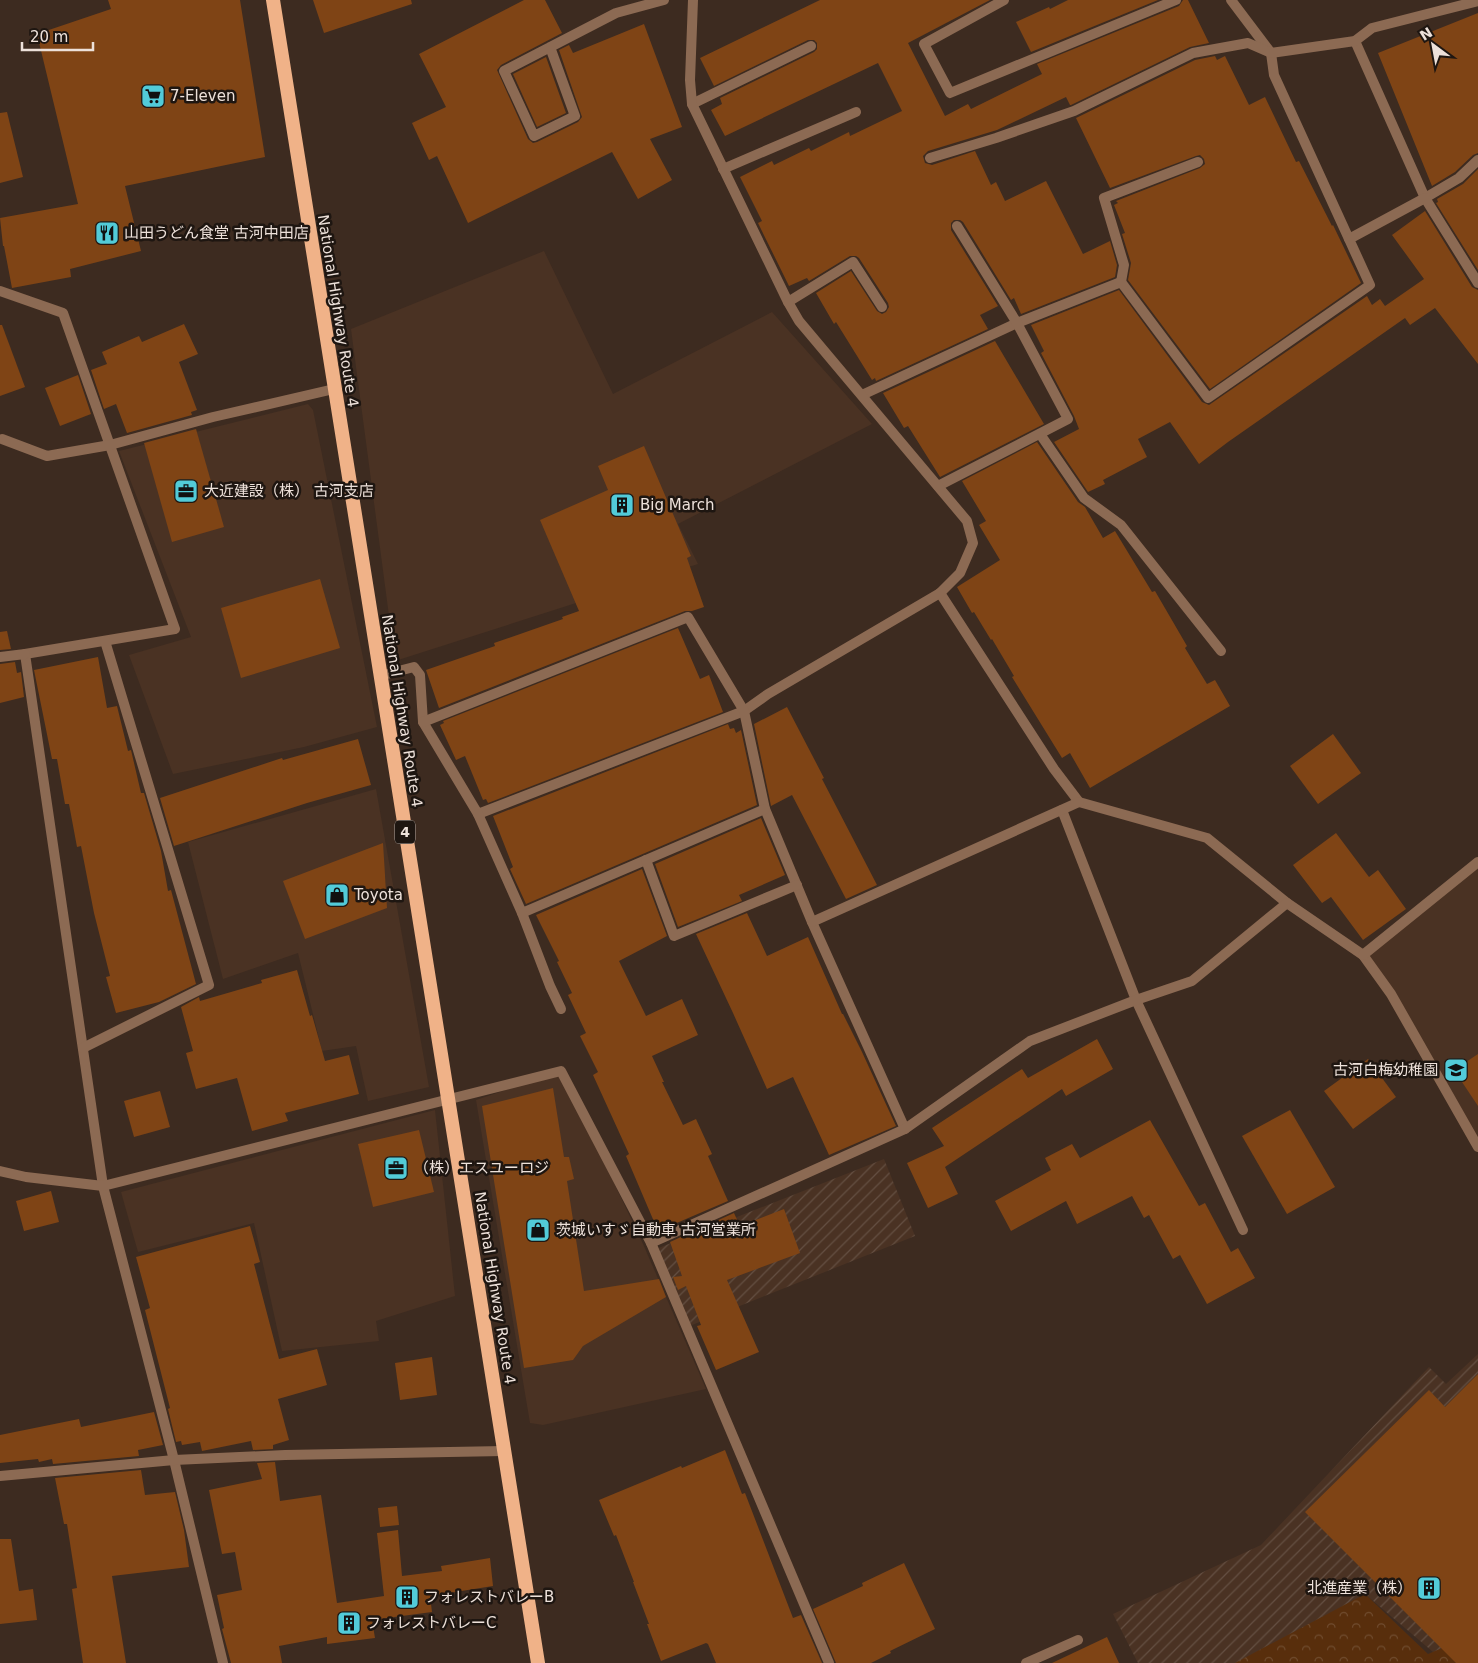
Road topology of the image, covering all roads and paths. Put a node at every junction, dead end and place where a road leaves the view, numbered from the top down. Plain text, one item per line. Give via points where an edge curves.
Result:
1 (273, 0) edge
2 (664, 0) edge
3 (693, 0) edge
4 (1004, 0) edge
5 (1176, 0) edge
6 (1231, 0) edge
7 (1478, 1) edge
8 (1356, 41) junction
9 (811, 46) dead end
10 (550, 47) junction
11 (1271, 53) junction
12 (692, 104) junction
13 (856, 112) dead end
14 (930, 158) dead end
15 (1478, 160) edge
16 (1198, 162) dead end
17 (723, 169) junction
18 (1425, 198) junction
19 (957, 226) dead end
20 (1349, 239) junction
21 (1121, 282) junction
22 (1478, 283) edge
23 (0, 291) edge
24 (788, 302) junction
25 (882, 307) dead end
26 (1018, 323) junction
27 (334, 389) junction
28 (862, 394) junction
29 (1040, 434) junction
30 (2, 439) dead end
31 (110, 445) junction
32 (938, 486) junction
33 (940, 593) junction
34 (105, 641) junction
35 (1221, 651) dead end
36 (25, 654) junction
37 (0, 657) edge
38 (379, 676) junction
39 (744, 711) junction
40 (423, 722) junction
41 (1079, 802) junction
42 (765, 809) junction
43 (1062, 810) junction
44 (478, 814) junction
45 (646, 860) junction
46 (1478, 862) edge
47 (797, 885) junction
48 (1287, 903) junction
49 (522, 913) junction
50 (812, 922) junction
51 (1362, 955) junction
52 (1136, 1000) junction
53 (561, 1009) dead end
54 (82, 1048) junction
55 (448, 1099) junction
56 (905, 1129) junction
57 (1478, 1146) edge
58 (0, 1171) edge
59 (103, 1186) junction
60 (1243, 1230) dead end
61 (651, 1243) junction
62 (504, 1451) junction
63 (174, 1460) junction
64 (0, 1476) edge
65 (1078, 1640) dead end
66 (223, 1663) edge
67 (538, 1663) edge
68 (829, 1663) edge
69 (1026, 1663) edge

1 - 27 highway, National Highway Route 4 / 4
2 - 10 street via 616,12
3 - 12 street
4 - 5 street via 924,44 950,93
6 - 11 street
7 - 8 street via 1372,28
8 - 11 street
8 - 18 street
9 - 12 street
10 - 10 street via 504,70 534,136 575,116
11 - 14 street via 1248,43 1193,53 1074,110
11 - 20 street via 1274,74
12 - 17 street
13 - 17 street
15 - 18 street via 1459,178
16 - 21 street via 1104,198 1124,265
17 - 24 street
18 - 20 street
18 - 22 street
19 - 26 street
20 - 21 street via 1370,285 1208,398
21 - 26 street
23 - 31 street via 63,313
24 - 25 street via 853,262
24 - 28 street via 799,321
26 - 28 street
26 - 29 street via 1068,419
27 - 31 street
27 - 38 highway, National Highway Route 4 / 4
28 - 32 street
29 - 32 street
29 - 35 street via 1084,498 1122,524
30 - 31 street via 48,456
31 - 34 street via 175,630
32 - 33 street via 967,521 973,543 960,573
33 - 39 street
33 - 41 street via 1054,769
34 - 36 street
34 - 54 street via 209,985
36 - 37 street
36 - 54 street
38 - 40 street via 414,667 420,674
38 - 55 highway, National Highway Route 4 / 4
39 - 40 street via 688,617
39 - 42 street
39 - 44 street
40 - 44 street
41 - 43 street
41 - 48 street via 1207,838
42 - 45 street
42 - 47 street
43 - 50 street
43 - 52 street
44 - 49 street
45 - 47 street via 674,936
45 - 49 street
46 - 51 street
47 - 50 street
48 - 51 street
48 - 52 street via 1192,981
49 - 53 street
50 - 56 street
51 - 57 street via 1391,994
52 - 56 street via 1030,1041
52 - 60 street
54 - 59 street
55 - 59 street
55 - 61 street via 561,1070
55 - 62 highway, National Highway Route 4 / 4
56 - 61 street
58 - 59 street
59 - 63 street
61 - 68 street
62 - 63 street
62 - 67 highway, National Highway Route 4 / 4
63 - 64 street
63 - 66 street
65 - 69 street

